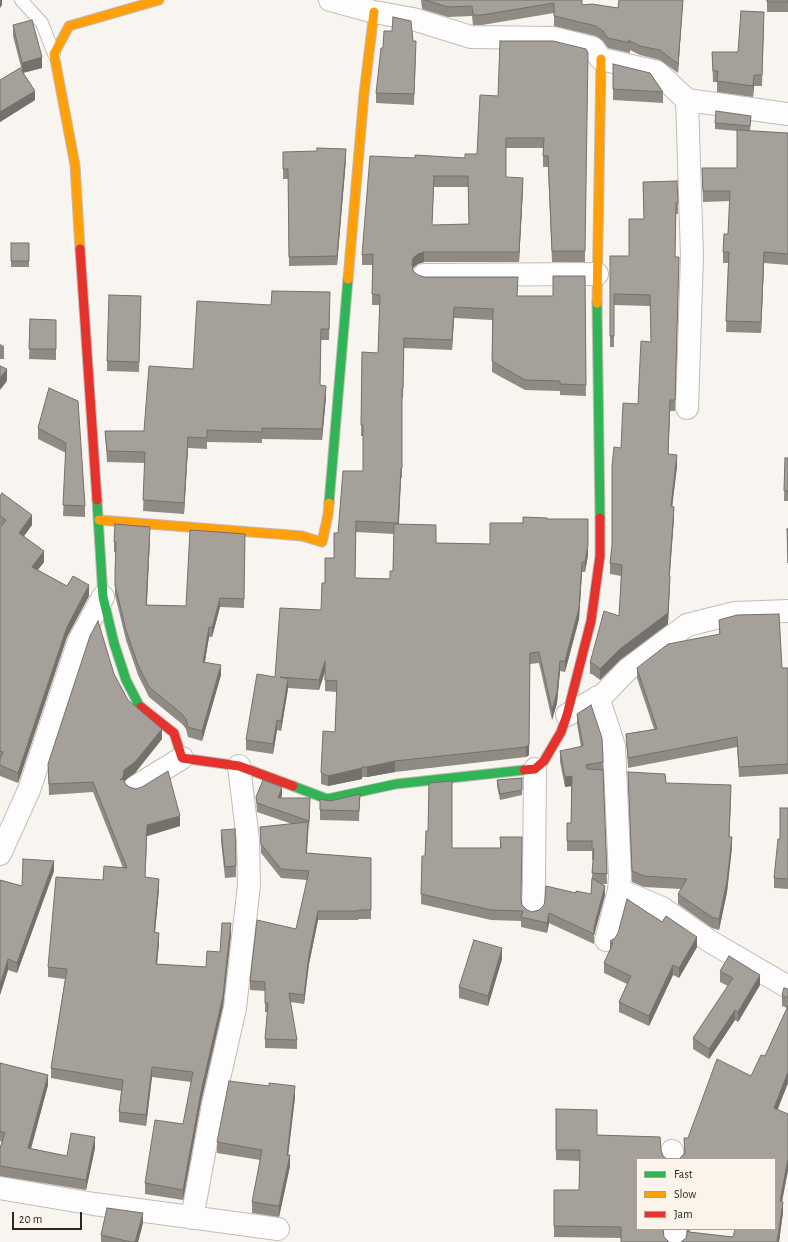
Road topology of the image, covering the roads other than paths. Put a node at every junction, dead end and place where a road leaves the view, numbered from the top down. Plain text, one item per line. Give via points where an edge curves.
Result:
1 (21, 0) edge
2 (159, 0) edge
3 (330, 0) edge
4 (374, 12) junction
5 (54, 54) junction
6 (601, 59) junction
7 (687, 100) junction
8 (788, 114) edge
9 (597, 274) junction
10 (424, 275) edge
11 (687, 408) dead end
12 (99, 520) junction
13 (103, 597) junction
14 (788, 611) edge
15 (598, 697) junction
16 (567, 715) junction
17 (182, 758) junction
18 (239, 766) junction
19 (535, 769) junction
20 (135, 787) edge
21 (0, 854) edge
22 (619, 890) junction
23 (533, 909) dead end
24 (606, 940) dead end
25 (788, 987) edge
26 (0, 1188) edge
27 (192, 1218) junction
28 (278, 1229) dead end
29 (674, 1230) edge
30 (675, 1242) edge

1 - 5 lane via 42,23
2 - 5 street via 69,26
3 - 4 street
4 - 6 street via 413,19 471,37 553,38 592,48
4 - 12 street via 364,94 328,515 322,542 302,536
5 - 12 street via 75,165
6 - 7 street via 657,72
6 - 9 street
7 - 8 street
7 - 11 street via 692,256
9 - 10 street
9 - 16 street via 600,556 591,621
12 - 13 street
13 - 17 street via 126,680 139,705 174,733
13 - 21 street via 79,641 29,790
14 - 15 street via 734,613 687,625 627,670
15 - 16 street
15 - 22 street via 614,746
16 - 19 street via 561,732 544,761
17 - 18 street
17 - 20 street
18 - 19 street via 327,799 396,784
18 - 27 street via 248,840 250,885 235,1008
19 - 23 street
22 - 24 street
22 - 25 street via 662,908 711,942
26 - 27 street
27 - 28 street
29 - 30 street

